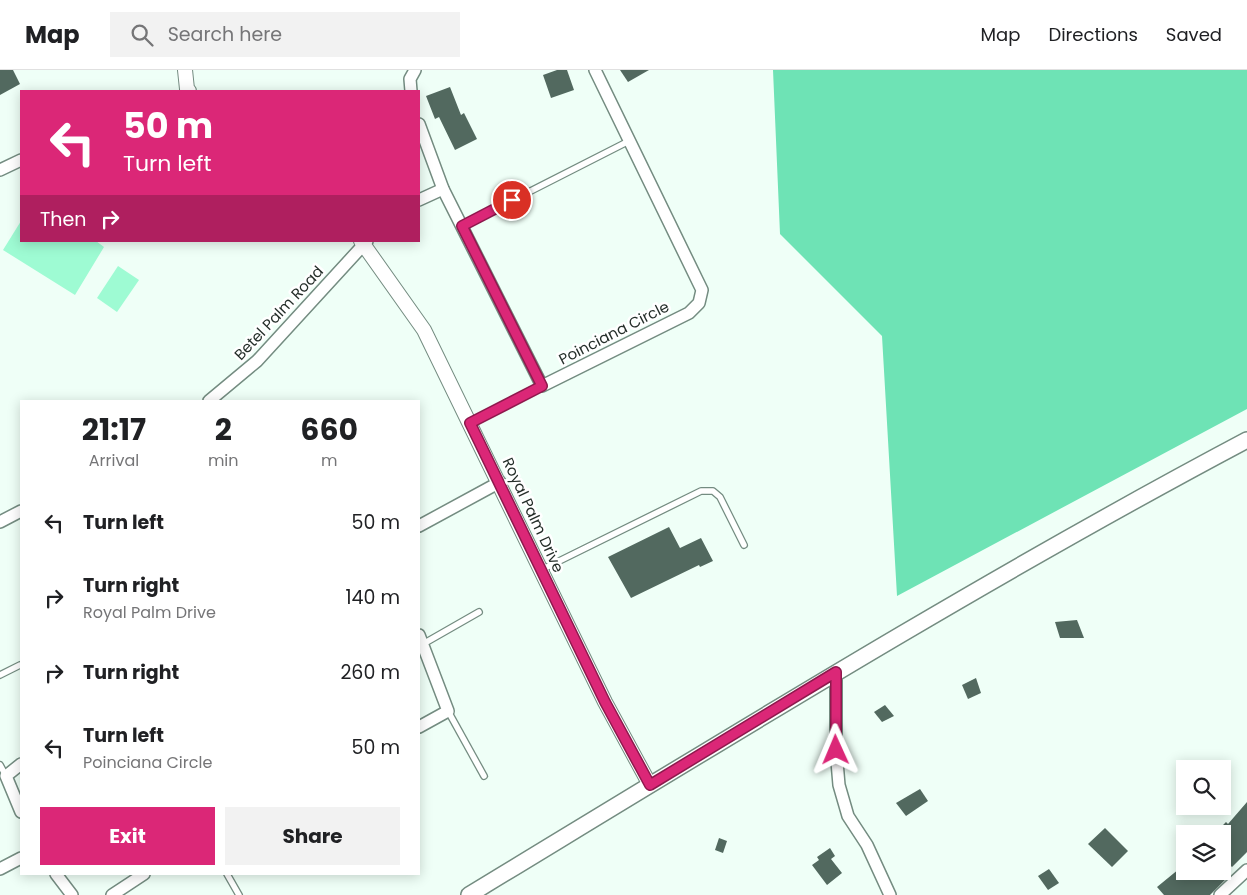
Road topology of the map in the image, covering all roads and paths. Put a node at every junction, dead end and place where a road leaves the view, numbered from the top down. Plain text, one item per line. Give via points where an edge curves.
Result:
1 (186, 70) edge
2 (415, 70) edge
3 (595, 70) edge
4 (185, 90) edge
5 (411, 90) edge
6 (420, 127) edge
7 (629, 141) junction
8 (20, 160) edge
9 (0, 170) edge
10 (443, 189) junction
11 (420, 200) edge
12 (462, 226) junction
13 (364, 242) edge
14 (542, 386) junction
15 (210, 400) edge
16 (470, 423) junction
17 (1247, 440) edge
18 (500, 482) junction
19 (20, 512) edge
20 (0, 522) edge
21 (420, 525) edge
22 (744, 545) dead end
23 (540, 570) junction
24 (479, 612) dead end
25 (421, 639) edge
26 (20, 665) dead end
27 (836, 672) junction
28 (0, 675) edge
29 (448, 712) junction
30 (420, 726) edge
31 (0, 764) edge
32 (20, 765) edge
33 (6, 776) junction
34 (484, 776) dead end
35 (650, 785) junction
36 (20, 810) edge
37 (20, 859) edge
38 (0, 869) edge
39 (1247, 870) edge
40 (57, 875) edge
41 (142, 875) edge
42 (228, 875) edge
43 (72, 895) edge
44 (112, 895) edge
45 (239, 895) edge
46 (469, 895) edge
47 (890, 895) edge
48 (1220, 895) edge

1 - 4 street
2 - 5 street via 410,79
3 - 7 street, Poinciana Circle
6 - 10 street
7 - 12 lane
7 - 14 street, Poinciana Circle via 702,290 699,304 689,313
8 - 9 street
10 - 11 street
10 - 12 street
12 - 14 street
13 - 15 street, Betel Palm Road via 257,361
13 - 16 street, Royal Palm Drive via 424,330
14 - 16 lane
16 - 18 street, Royal Palm Drive
17 - 27 main road via 1039,553
18 - 21 street
18 - 23 street, Royal Palm Drive
19 - 20 street
22 - 23 lane via 720,497 713,491 701,491
23 - 35 street, Royal Palm Drive
24 - 25 lane
25 - 29 street
26 - 28 lane
27 - 35 main road
27 - 47 street via 838,785 848,816 867,845
29 - 30 street
29 - 34 lane
31 - 33 lane
32 - 33 street
33 - 36 street
35 - 46 main road
37 - 38 street
39 - 48 street
40 - 43 street
41 - 44 street
42 - 45 lane

